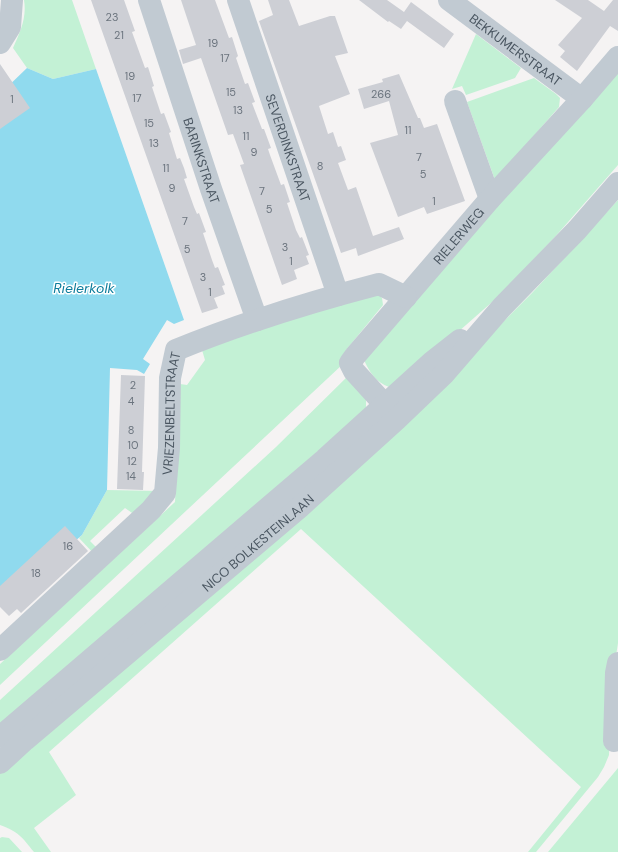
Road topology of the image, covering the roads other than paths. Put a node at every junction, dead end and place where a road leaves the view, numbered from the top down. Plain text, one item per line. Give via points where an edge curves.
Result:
1 (12, 0) edge
2 (149, 0) edge
3 (238, 0) edge
4 (449, 0) edge
5 (0, 43) edge
6 (618, 57) edge
7 (582, 99) junction
8 (455, 101) dead end
9 (618, 183) edge
10 (490, 200) junction
11 (338, 295) junction
12 (406, 296) junction
13 (256, 320) junction
14 (391, 412) junction
15 (0, 650) edge
16 (618, 663) edge
17 (0, 738) edge
18 (614, 741) dead end
19 (0, 763) edge

1 - 5 street via 10,27
2 - 13 street, BARINKSTRAAT
3 - 11 street, SEVERDINKSTRAAT
4 - 7 street, BEKKUMERSTRAAT
6 - 7 street, RIELERWEG
7 - 10 street, RIELERWEG
8 - 10 street
9 - 14 street, NICO BOLKESTEINLAAN via 502,308 432,362
10 - 12 street, RIELERWEG
11 - 12 street, VRIEZENBELTSTRAAT via 379,284
11 - 13 street, VRIEZENBELTSTRAAT
12 - 14 street, RIELERWEG via 350,364
13 - 15 street, VRIEZENBELTSTRAAT via 176,350 170,378 169,448 165,493 151,510
14 - 17 street, NICO BOLKESTEINLAAN via 307,474
14 - 19 street, NICO BOLKESTEINLAAN via 300,507
16 - 18 street

